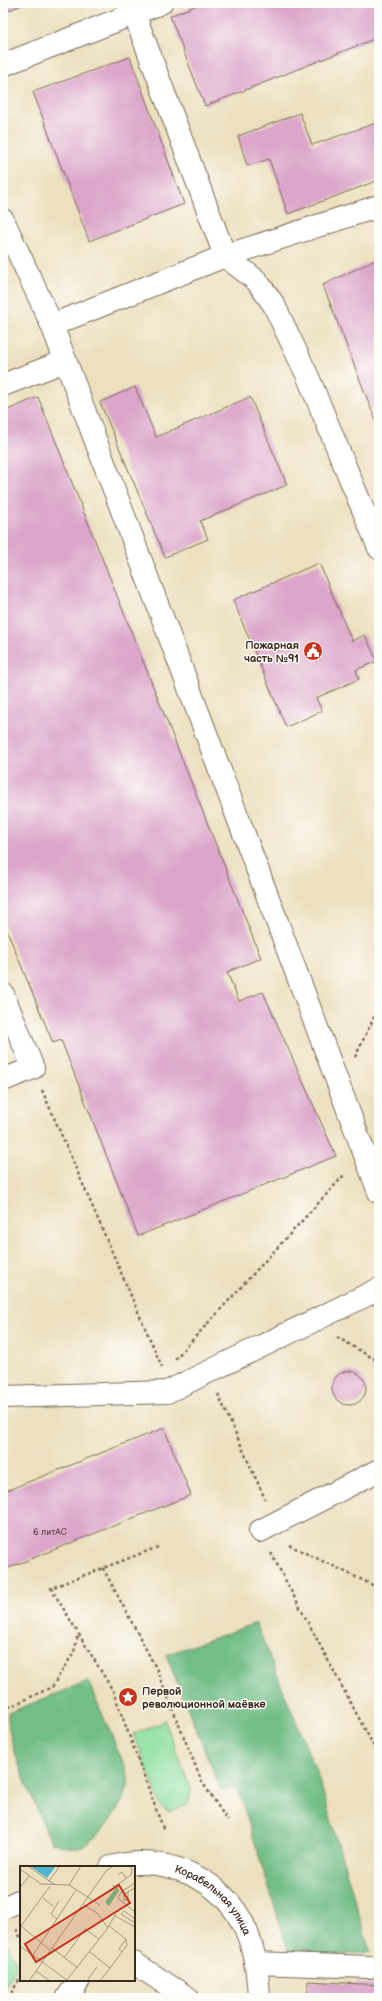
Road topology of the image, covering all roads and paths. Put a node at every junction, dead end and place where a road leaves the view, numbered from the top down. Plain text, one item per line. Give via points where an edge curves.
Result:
1 (161, 3) edge
2 (134, 14) junction
3 (3, 65) edge
4 (379, 206) edge
5 (3, 220) edge
6 (225, 256) junction
7 (52, 325) junction
8 (65, 361) junction
9 (3, 385) edge
10 (379, 548) edge
11 (3, 994) edge
12 (379, 1007) edge
13 (33, 1068) junction
14 (3, 1080) edge
15 (340, 1089) junction
16 (364, 1152) junction
17 (379, 1192) edge
18 (379, 1289) edge
19 (311, 1322) junction
20 (379, 1351) edge
21 (374, 1359) junction
22 (379, 1362) edge
23 (170, 1365) dead end
24 (208, 1372) junction
25 (143, 1394) junction
26 (3, 1397) edge
27 (379, 1470) edge
28 (268, 1527) junction
29 (158, 1547) dead end
30 (103, 1568) junction
31 (379, 1588) edge
32 (78, 1634) junction
33 (3, 1710) edge
34 (379, 1756) edge
35 (228, 1821) dead end
36 (164, 1831) dead end
37 (118, 1866) edge
38 (20, 1900) edge
39 (3, 1908) edge
40 (255, 1963) junction
41 (135, 1964) edge
42 (370, 1968) dead end
43 (20, 1979) edge
44 (78, 1981) edge
45 (8, 1998) edge
46 (67, 1998) edge
47 (188, 1998) edge
48 (259, 1998) edge

1 - 2 street
2 - 3 street
2 - 6 street
4 - 6 street
5 - 7 street
6 - 7 street
6 - 10 street via 257,282 274,306 308,377
7 - 8 street
8 - 9 street
8 - 15 street
11 - 13 street
12 - 15 path
13 - 14 street
13 - 25 path via 164,1371
15 - 16 street
16 - 17 street
16 - 23 path
18 - 19 street
19 - 21 path
19 - 24 street
20 - 21 path
21 - 22 path
24 - 25 street via 167,1392
24 - 28 path
25 - 26 street
27 - 28 street
28 - 31 path
28 - 34 path
29 - 30 path
30 - 32 path via 51,1588
30 - 35 path via 156,1668 202,1782
32 - 33 path via 74,1652 52,1687
32 - 36 path via 113,1691
37 - 40 street, Корабельная улица via 160,1864 197,1876 213,1886 226,1898 242,1924 251,1944
38 - 39 street
40 - 42 street
40 - 48 street, Корабельная улица
41 - 47 street
43 - 45 path
44 - 46 street

